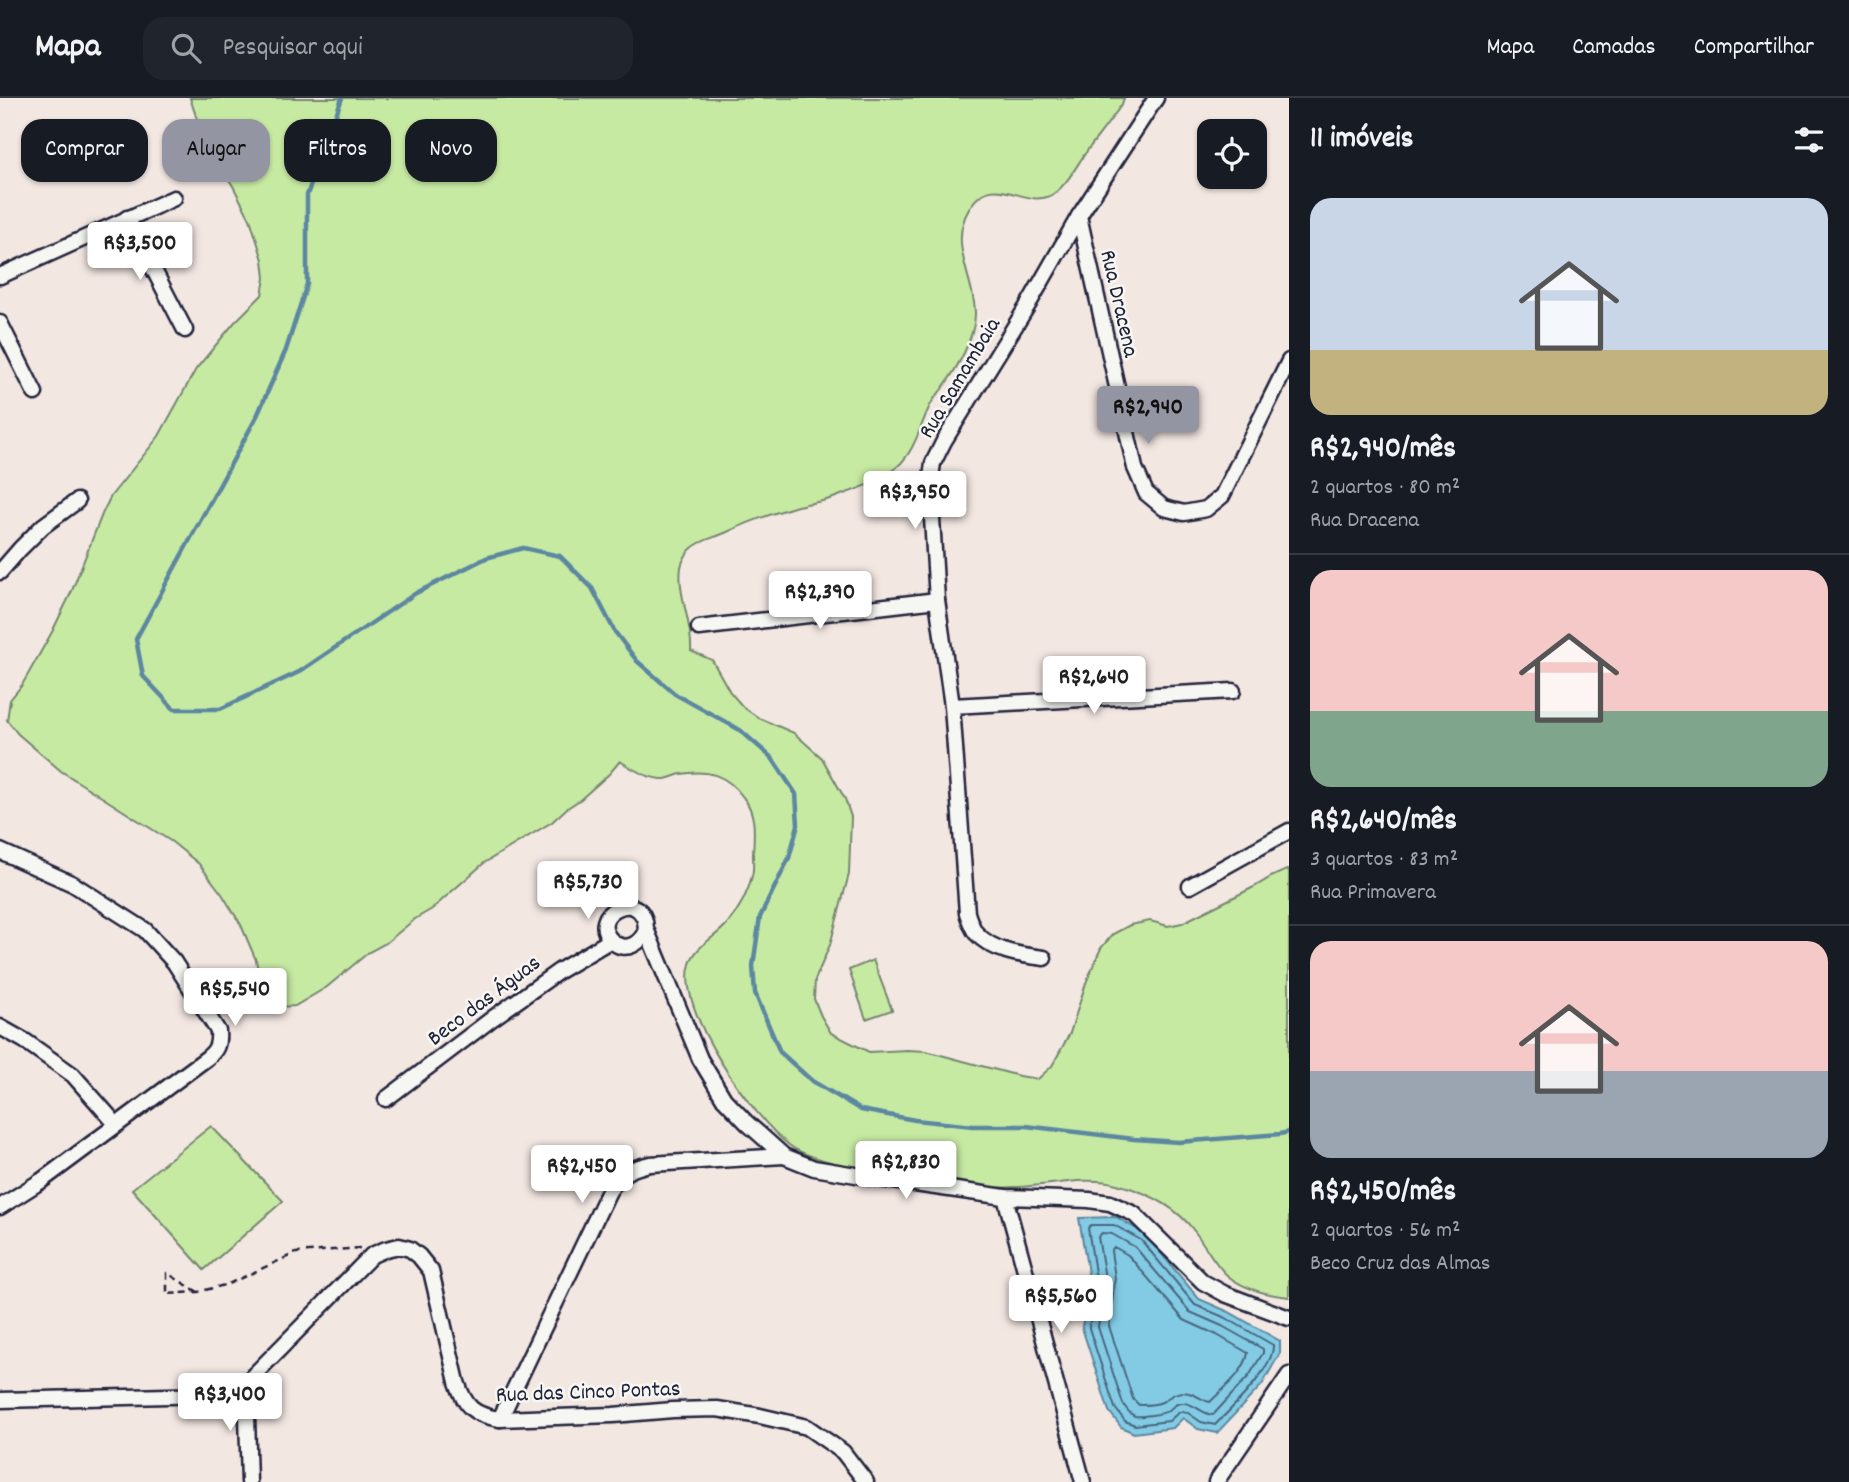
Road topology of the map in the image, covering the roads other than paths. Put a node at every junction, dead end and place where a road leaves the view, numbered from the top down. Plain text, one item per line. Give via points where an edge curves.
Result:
1 (1156, 98) edge
2 (174, 198) dead end
3 (1079, 216) junction
4 (127, 218) junction
5 (0, 276) edge
6 (0, 323) edge
7 (186, 330) dead end
8 (1289, 361) edge
9 (35, 393) dead end
10 (77, 502) dead end
11 (0, 572) edge
12 (937, 600) junction
13 (699, 628) dead end
14 (1233, 691) dead end
15 (952, 706) junction
16 (1289, 831) edge
17 (0, 851) edge
18 (1190, 886) dead end
19 (646, 929) junction
20 (611, 940) junction
21 (1044, 958) dead end
22 (0, 1027) edge
23 (386, 1099) dead end
24 (116, 1124) junction
25 (784, 1156) junction
26 (1005, 1197) junction
27 (0, 1207) edge
28 (1289, 1318) edge
29 (1289, 1375) edge
30 (246, 1383) junction
31 (0, 1400) edge
32 (499, 1419) junction
33 (249, 1482) edge
34 (866, 1482) edge
35 (1083, 1482) edge
36 (1216, 1482) edge

1 - 3 street, Rua Samambaia
2 - 4 street
3 - 8 street, Rua Dracena via 1135,468 1146,493 1164,508 1184,513 1206,509 1222,496
3 - 12 street, Rua Samambaia via 933,463 930,485
4 - 5 street
4 - 7 street
6 - 9 street
10 - 11 street via 43,526
12 - 13 street
12 - 15 street, Rua Samambaia
14 - 15 street
15 - 21 street, Rua Samambaia via 967,913 975,932 990,944
16 - 18 street
17 - 24 street via 73,884 145,930 174,962 218,1031 215,1051
19 - 20 street via 640,940 629,946
19 - 20 street via 639,911 620,906 606,921
19 - 25 street via 700,1059 724,1099
20 - 23 street, Beco das Águas via 559,971
22 - 24 street via 73,1075
24 - 27 street
25 - 26 street via 814,1168
25 - 32 street via 650,1164 632,1168 617,1179
26 - 28 street via 1110,1203 1134,1214 1203,1282
26 - 35 street
29 - 36 street
30 - 31 street via 211,1395
30 - 32 street, Rua das Cinco Pontas via 372,1255 399,1246 410,1249 431,1271 462,1397 471,1410
30 - 33 street
32 - 34 street, Rua das Cinco Pontas via 717,1409 760,1416 807,1427 843,1452

